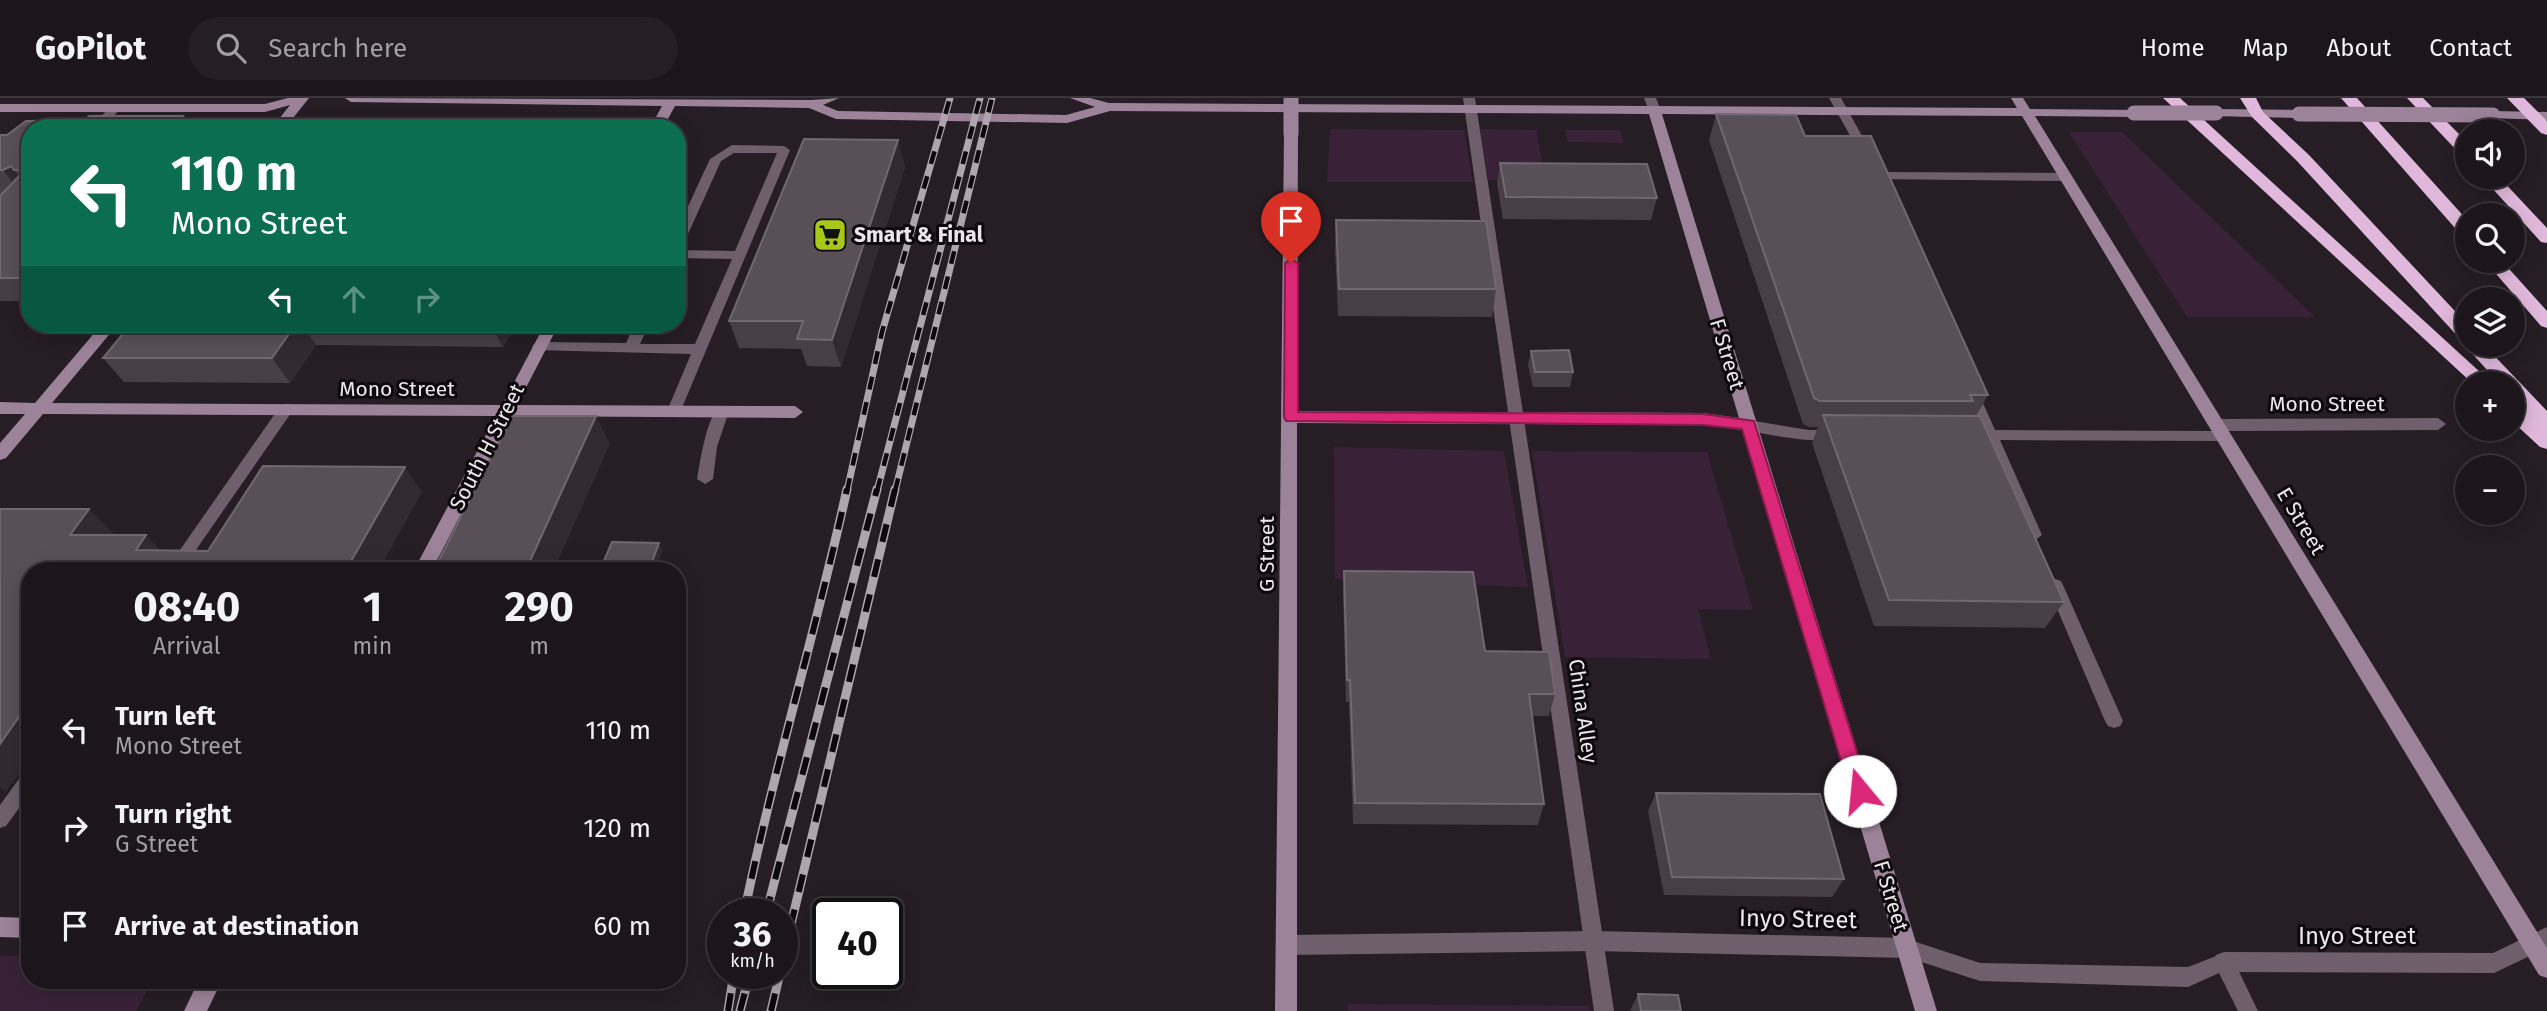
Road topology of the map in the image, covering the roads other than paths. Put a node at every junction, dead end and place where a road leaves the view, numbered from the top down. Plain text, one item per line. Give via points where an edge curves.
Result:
1 (303, 98) edge
2 (351, 98) edge
3 (833, 98) edge
4 (1076, 98) edge
5 (1291, 98) edge
6 (2171, 98) edge
7 (2248, 98) edge
8 (2349, 98) edge
9 (2415, 98) edge
10 (2515, 98) edge
11 (671, 100) edge
12 (1470, 103) edge
13 (811, 104) junction
14 (1652, 105) edge
15 (1838, 105) edge
16 (2021, 105) edge
17 (1109, 107) junction
18 (0, 108) edge
19 (115, 108) junction
20 (2257, 114) junction
21 (2541, 116) edge
22 (105, 119) edge
23 (286, 119) edge
24 (661, 119) edge
25 (2547, 130) edge
26 (2455, 140) edge
27 (2065, 177) junction
28 (2501, 189) edge
29 (2455, 217) edge
30 (686, 225) edge
31 (2547, 238) edge
32 (686, 254) edge
33 (740, 255) junction
34 (2503, 273) edge
35 (2455, 323) edge
36 (2547, 323) edge
37 (102, 333) edge
38 (547, 333) edge
39 (638, 333) edge
40 (539, 347) junction
41 (631, 348) junction
42 (701, 349) junction
43 (2485, 357) edge
44 (2470, 371) edge
45 (2499, 371) edge
46 (1963, 374) edge
47 (2525, 399) edge
48 (0, 408) edge
49 (37, 408) junction
50 (286, 409) junction
51 (506, 410) junction
52 (674, 411) junction
53 (722, 411) junction
54 (795, 412) dead end
55 (1291, 417) junction
56 (1518, 417) junction
57 (2525, 422) edge
58 (2547, 423) edge
59 (2438, 424) dead end
60 (1748, 425) junction
61 (2220, 430) junction
62 (1851, 435) edge
63 (1962, 435) edge
64 (1990, 435) junction
65 (2547, 442) edge
66 (0, 454) edge
67 (705, 479) dead end
68 (2039, 547) edge
69 (180, 562) edge
70 (427, 562) edge
71 (2050, 572) edge
72 (2114, 721) dead end
73 (21, 791) edge
74 (0, 820) edge
75 (0, 928) edge
76 (21, 928) edge
77 (1594, 941) junction
78 (2540, 941) edge
79 (1287, 945) junction
80 (1907, 948) junction
81 (2224, 962) junction
82 (2547, 968) edge
83 (206, 989) edge
84 (195, 1011) edge
85 (1286, 1011) edge
86 (1604, 1011) edge
87 (1926, 1011) edge
88 (2248, 1011) edge

1 - 19 street via 265,108
1 - 23 street
2 - 11 street
3 - 13 street
4 - 17 street
5 - 55 street, G Street, bridge
6 - 44 highway
7 - 20 highway
8 - 29 highway
9 - 26 highway
10 - 21 highway
11 - 13 street
11 - 24 street
12 - 14 street
12 - 17 street
12 - 56 lane, China Alley
13 - 17 street via 836,116 1067,119
14 - 15 street
14 - 60 street, F Street
15 - 16 street
15 - 27 lane via 1879,182
16 - 20 street, bridge via 2134,113
16 - 27 street, E Street
18 - 19 street
19 - 22 lane
20 - 21 street, bridge
20 - 35 highway
21 - 25 highway
27 - 61 street, E Street
28 - 31 highway
30 - 33 lane via 716,159 732,149 784,150
32 - 33 lane
33 - 42 lane
34 - 36 highway
37 - 49 street
38 - 40 street, South H Street
39 - 41 lane
40 - 41 lane
40 - 51 street, South H Street
41 - 42 lane
42 - 52 lane
43 - 45 highway
46 - 64 lane
47 - 58 highway
48 - 49 street, Mono Street
49 - 50 street, Mono Street
49 - 66 street
50 - 51 street, Mono Street
50 - 69 lane
51 - 52 street, Mono Street
51 - 70 street, South H Street
52 - 53 street, Mono Street
53 - 54 street, Mono Street
53 - 67 lane
55 - 56 street
55 - 79 street, G Street
56 - 60 street via 1703,419
56 - 77 lane, China Alley
57 - 65 highway
59 - 61 street, Mono Street
60 - 62 lane via 1809,435
60 - 80 street, F Street
61 - 64 lane
61 - 78 street, E Street
63 - 64 lane
64 - 68 lane
71 - 72 lane
73 - 74 lane
75 - 76 street
77 - 79 street, Inyo Street
77 - 80 street, Inyo Street
77 - 86 lane, China Alley
78 - 81 street, Inyo Street via 2494,962
78 - 82 street, E Street
79 - 85 street, G Street
80 - 81 lane, Inyo Street via 1980,972 2188,977
80 - 87 street, F Street
81 - 88 lane
83 - 84 street

